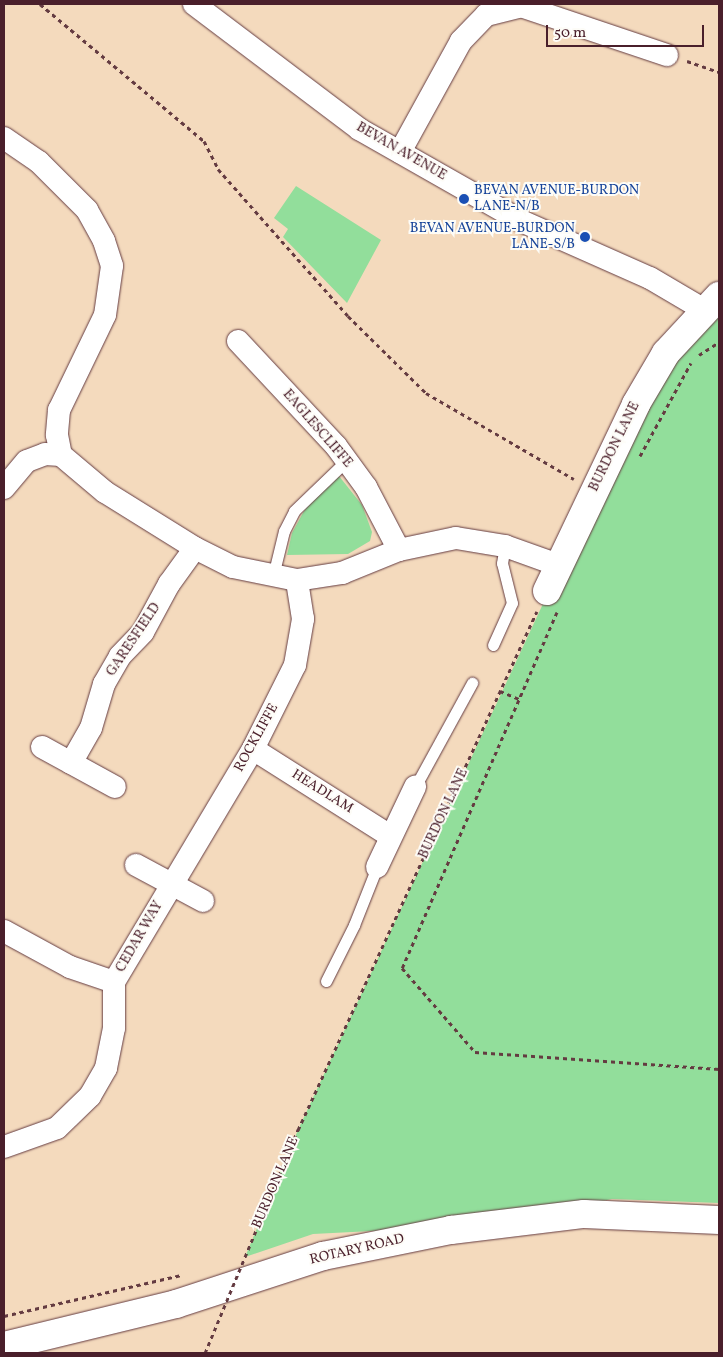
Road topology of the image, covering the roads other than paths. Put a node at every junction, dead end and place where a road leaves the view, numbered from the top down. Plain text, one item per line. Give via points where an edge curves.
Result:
1 (194, 4) edge
2 (667, 54) road end
3 (7, 147) edge
4 (400, 152) junction
5 (713, 303) edge
6 (238, 342) dead end
7 (61, 455) junction
8 (347, 460) junction
9 (4, 488) edge
10 (505, 546) junction
11 (195, 548) junction
12 (400, 550) junction
13 (558, 565) junction
14 (273, 576) junction
15 (297, 580) junction
16 (553, 600) road end
17 (493, 645) dead end
18 (472, 683) dead end
19 (42, 748) dead end
20 (253, 749) junction
21 (71, 763) junction
22 (115, 787) dead end
23 (415, 787) joint
24 (390, 836) junction
25 (136, 865) dead end
26 (377, 867) joint
27 (171, 882) junction
28 (203, 901) dead end
29 (4, 931) edge
30 (326, 980) dead end
31 (114, 982) junction
32 (4, 1147) edge
33 (719, 1220) edge
34 (4, 1346) edge

1 - 4 street, BEVAN AVENUE via 359,129
2 - 4 street via 521,6 486,15 461,41
3 - 7 street via 39,162 87,210 112,266 105,315 59,410 57,435
4 - 5 street, BEVAN AVENUE via 519,220
5 - 13 main road, BURDON LANE via 666,353 636,404
6 - 8 street, EAGLESCLIFFE
7 - 9 street via 46,454 27,461
7 - 11 street via 104,492
8 - 12 street, EAGLESCLIFFE via 366,487
8 - 14 lane via 294,511 284,531
10 - 12 street via 456,538
10 - 13 street
10 - 17 lane via 502,563 512,603
11 - 14 street via 233,567
11 - 21 street, GARESFIELD via 169,584 143,632 120,656 104,684 91,728
12 - 15 street via 342,573
13 - 16 main road, BURDON LANE
14 - 15 street
15 - 20 street, ROCKLIFFE via 303,619 295,665
18 - 23 lane
19 - 21 street
20 - 24 street, HEADLAM
20 - 27 street, ROCKLIFFE
21 - 22 street
23 - 24 street
24 - 26 street
25 - 27 street
26 - 30 lane via 354,925
27 - 28 street
27 - 31 street, CEDAR WAY
29 - 31 street via 70,967
31 - 32 street, CEDAR WAY via 114,1028 106,1068 90,1096 57,1128
33 - 34 main road, ROTARY ROAD via 584,1214 451,1230 323,1256 176,1304

